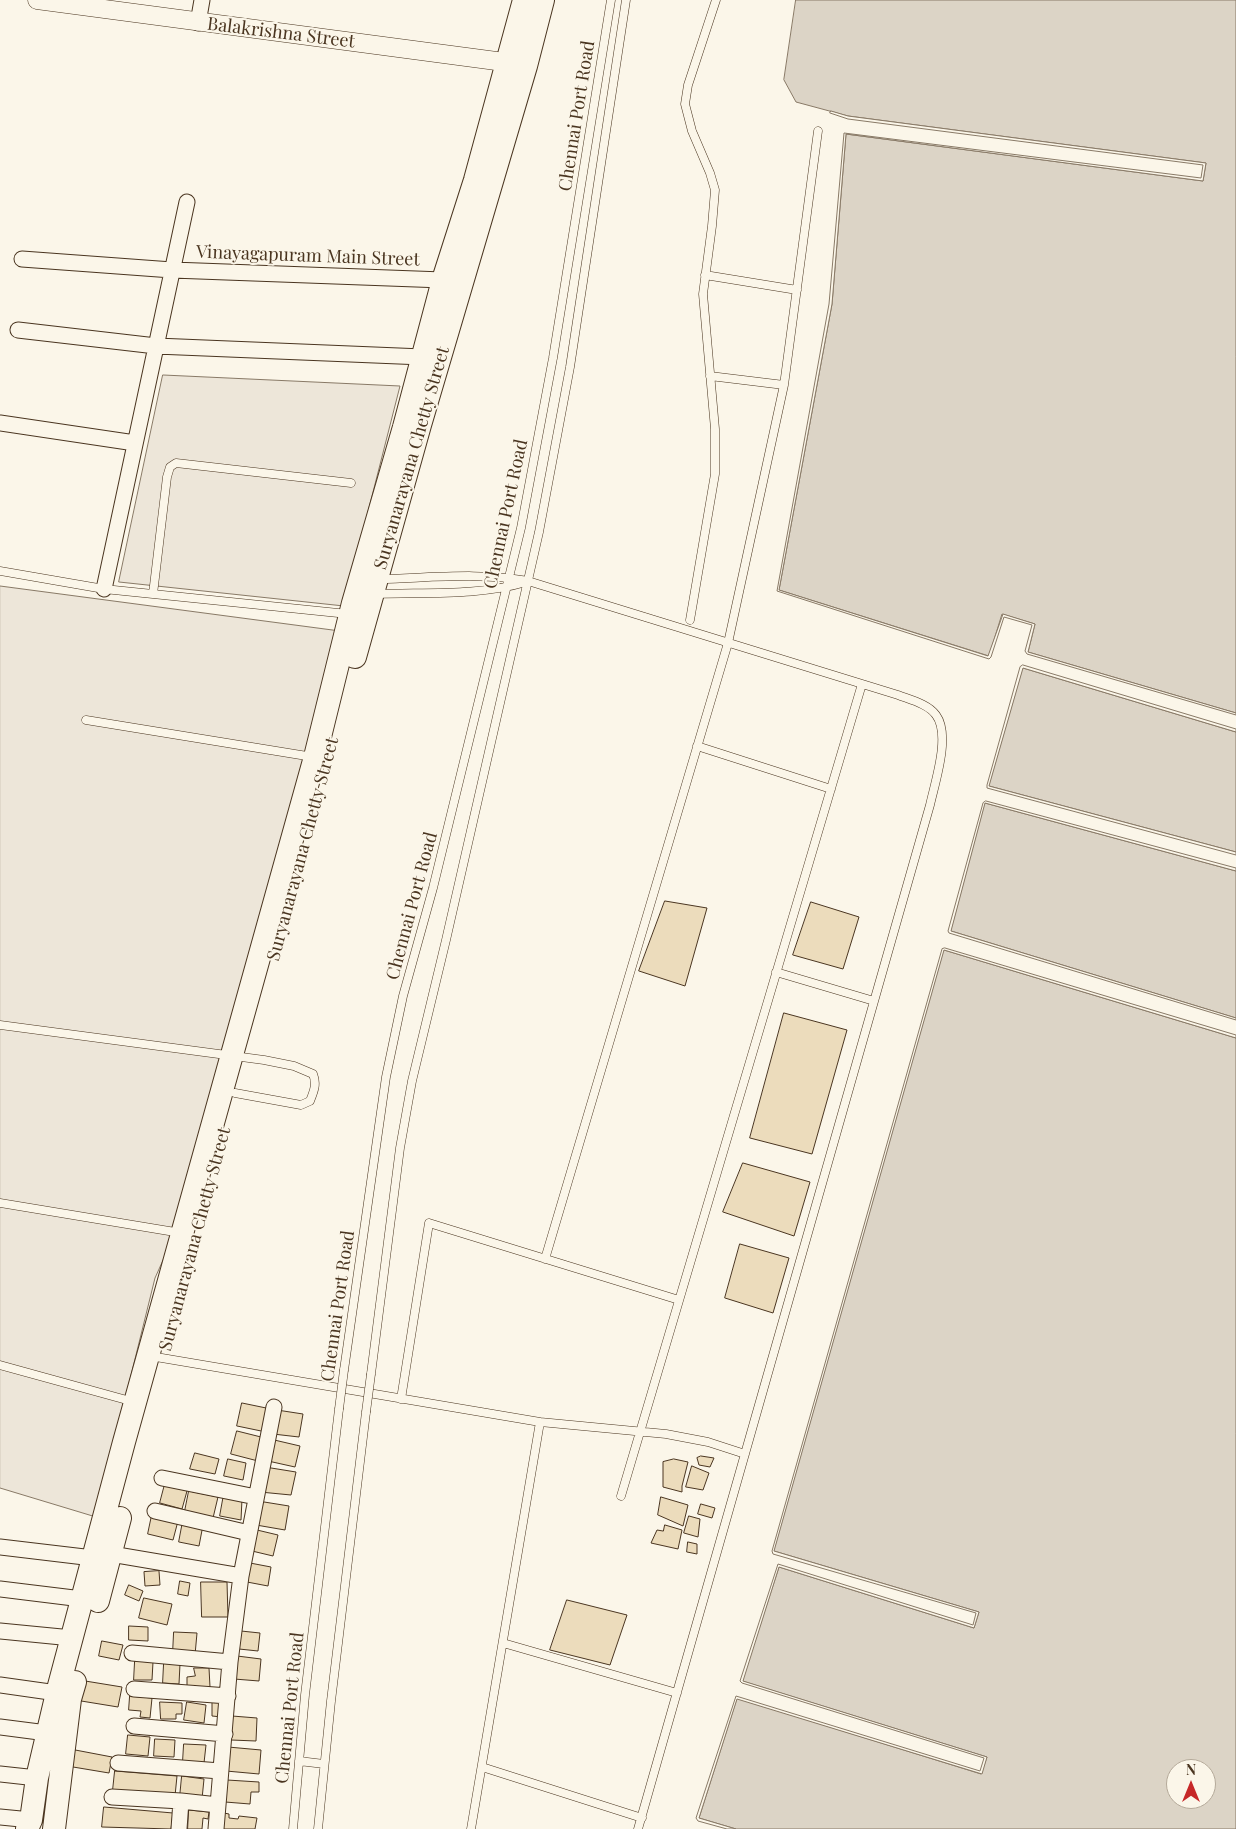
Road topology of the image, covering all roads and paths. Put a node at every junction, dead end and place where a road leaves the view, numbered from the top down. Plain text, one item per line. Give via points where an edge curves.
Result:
1 (36, 0) edge
2 (202, 0) edge
3 (524, 0) edge
4 (543, 0) edge
5 (611, 0) edge
6 (626, 0) edge
7 (716, 0) edge
8 (68, 2) edge
9 (198, 23) junction
10 (517, 64) junction
11 (818, 131) dead end
12 (187, 202) dead end
13 (22, 259) dead end
14 (172, 270) junction
15 (705, 275) junction
16 (443, 280) junction
17 (796, 290) junction
18 (18, 330) dead end
19 (156, 346) junction
20 (423, 357) junction
21 (710, 376) junction
22 (784, 385) junction
23 (0, 423) edge
24 (135, 444) junction
25 (351, 483) dead end
26 (0, 571) edge
27 (509, 578) junction
28 (528, 581) junction
29 (507, 587) junction
30 (104, 589) junction
31 (363, 592) junction
32 (152, 594) junction
33 (690, 620) dead end
34 (728, 643) junction
35 (862, 684) junction
36 (86, 720) dead end
37 (697, 746) junction
38 (315, 757) junction
39 (831, 789) junction
40 (776, 972) junction
41 (874, 1000) junction
42 (0, 1025) edge
43 (239, 1056) junction
44 (235, 1093) junction
45 (0, 1203) edge
46 (183, 1234) junction
47 (545, 1259) junction
48 (679, 1300) junction
49 (155, 1358) junction
50 (0, 1365) edge
51 (402, 1399) junction
52 (136, 1402) junction
53 (274, 1407) dead end
54 (540, 1422) junction
55 (640, 1431) junction
56 (744, 1454) junction
57 (162, 1478) dead end
58 (621, 1496) dead end
59 (256, 1497) junction
60 (155, 1511) dead end
61 (248, 1533) junction
62 (0, 1547) edge
63 (102, 1556) junction
64 (241, 1576) junction
65 (0, 1589) edge
66 (82, 1599) junction
67 (0, 1631) edge
68 (72, 1638) junction
69 (503, 1643) junction
70 (132, 1653) dead end
71 (230, 1662) junction
72 (0, 1685) edge
73 (134, 1689) dead end
74 (677, 1693) junction
75 (64, 1696) junction
76 (228, 1696) junction
77 (134, 1726) dead end
78 (0, 1727) edge
79 (47, 1733) junction
80 (225, 1734) junction
81 (299, 1761) junction
82 (118, 1763) dead end
83 (324, 1764) junction
84 (482, 1768) junction
85 (220, 1771) junction
86 (0, 1774) edge
87 (37, 1778) junction
88 (112, 1797) dead end
89 (181, 1801) junction
90 (218, 1805) junction
91 (0, 1817) edge
92 (642, 1818) junction
93 (29, 1824) edge
94 (54, 1829) edge
95 (179, 1829) edge
96 (216, 1829) edge
97 (293, 1829) edge
98 (318, 1829) edge
99 (471, 1829) edge
100 (638, 1829) edge

1 - 8 street, Balakrishna Street
2 - 9 street
3 - 10 main road, Suryanarayana Chetty Street
4 - 10 main road, Suryanarayana Chetty Street
5 - 27 lane, Chennai Port Road via 553,358
6 - 28 lane, Chennai Port Road via 570,366
7 - 15 lane via 688,85 685,104 715,190
8 - 9 street, Balakrishna Street
9 - 10 street, Balakrishna Street
10 - 16 main road, Suryanarayana Chetty Street
10 - 31 main road, Suryanarayana Chetty Street via 420,425
11 - 17 lane
12 - 14 street, Vinayagapuram Main Street
13 - 14 street, Vinayagapuram Main Street
14 - 16 street, Vinayagapuram Main Street
14 - 19 street, Vinayagapuram Main Street
15 - 17 lane
15 - 21 lane via 703,294
16 - 20 main road, Suryanarayana Chetty Street
17 - 22 lane
18 - 19 street
19 - 20 street
19 - 24 street, Vinayagapuram Main Street
20 - 31 main road, Suryanarayana Chetty Street
21 - 22 lane
21 - 33 lane via 715,474
22 - 34 lane
23 - 24 street
24 - 30 street, Vinayagapuram Main Street
25 - 32 lane via 176,463 170,467 167,477
26 - 30 lane
27 - 28 lane
27 - 29 lane, Chennai Port Road
27 - 31 lane
28 - 29 lane
28 - 34 lane
28 - 83 lane, Chennai Port Road, bridge via 412,1081 400,1148
29 - 31 lane
29 - 81 lane, Chennai Port Road, bridge via 434,888 403,996 386,1078 339,1409
30 - 32 lane
31 - 32 lane
31 - 38 main road, Suryanarayana Chetty Street
31 - 43 main road, Suryanarayana Chetty Street via 304,848
34 - 35 lane
34 - 37 lane
35 - 39 lane
35 - 41 lane via 926,706 935,713 942,732 930,805
36 - 38 lane
37 - 39 lane
37 - 47 lane
38 - 43 main road, Suryanarayana Chetty Street via 266,929
39 - 40 lane
40 - 41 lane
40 - 48 lane
41 - 56 lane
42 - 43 lane
43 - 44 main road, Suryanarayana Chetty Street
43 - 44 lane via 306,1070 313,1074 315,1089 310,1101 300,1105
43 - 46 main road, Suryanarayana Chetty Street
44 - 49 main road, Suryanarayana Chetty Street
45 - 46 lane
46 - 49 main road, Suryanarayana Chetty Street
47 - 48 lane
47 - 51 lane via 428,1223
48 - 55 lane
49 - 51 lane
49 - 52 main road, Suryanarayana Chetty Street
49 - 63 main road, Suryanarayana Chetty Street via 138,1447
50 - 52 lane
51 - 54 lane
52 - 63 main road, Suryanarayana Chetty Street
53 - 59 street
54 - 55 lane
54 - 69 lane
55 - 56 lane via 684,1436
55 - 58 lane
56 - 74 lane
57 - 59 street
59 - 61 street
60 - 61 street
61 - 64 street
62 - 63 street
63 - 64 street
63 - 66 main road, Suryanarayana Chetty Street
63 - 75 main road, Suryanarayana Chetty Street
64 - 71 street
65 - 66 street
66 - 68 main road, Suryanarayana Chetty Street
67 - 68 street
68 - 75 main road, Suryanarayana Chetty Street
69 - 74 lane
69 - 84 lane
70 - 71 street
71 - 76 street
72 - 75 street
73 - 76 street
74 - 92 lane
75 - 79 main road
75 - 94 main road
76 - 80 street
77 - 80 street
78 - 79 street
79 - 87 main road
80 - 85 street
81 - 83 lane
81 - 97 lane, Chennai Port Road
82 - 85 street
83 - 98 lane, Chennai Port Road
84 - 92 lane
84 - 99 lane
85 - 90 street
86 - 87 street
87 - 93 main road
88 - 89 street
89 - 90 street
89 - 95 street
90 - 96 street
91 - 93 street
92 - 100 lane

